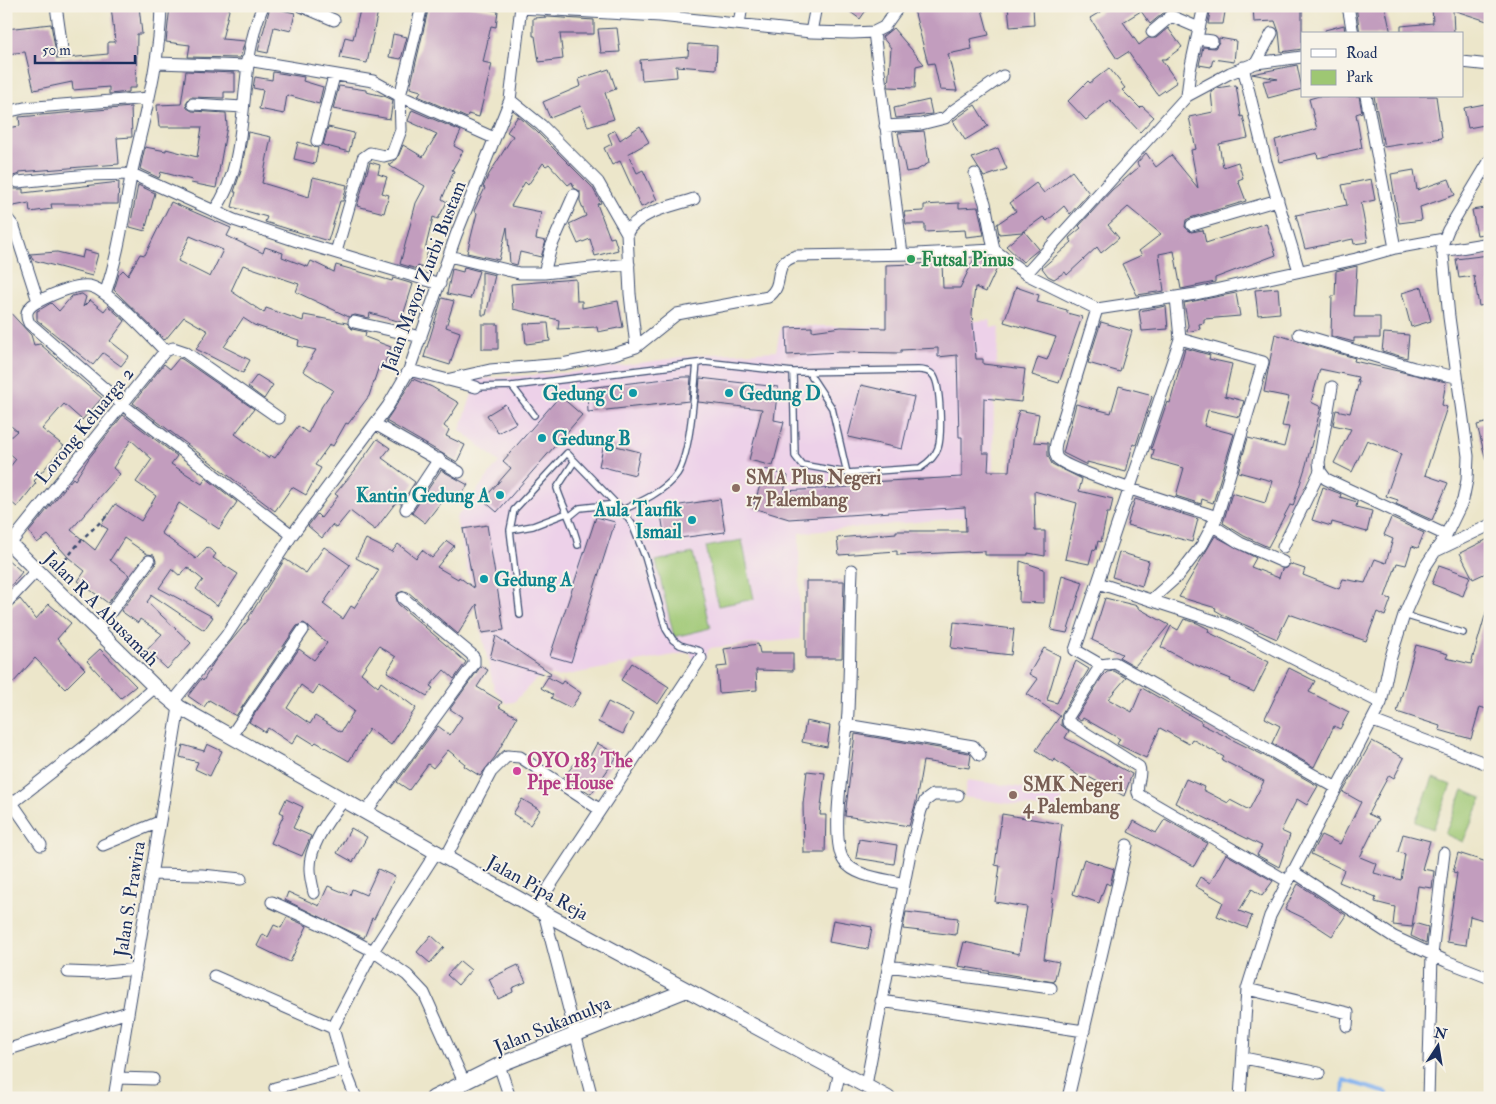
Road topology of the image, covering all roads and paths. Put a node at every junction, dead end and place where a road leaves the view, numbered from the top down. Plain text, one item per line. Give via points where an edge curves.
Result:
1 (56, 6) edge
2 (161, 6) edge
3 (262, 6) edge
4 (301, 6) edge
5 (422, 6) edge
6 (742, 6) edge
7 (816, 6) edge
8 (899, 6) edge
9 (1204, 6) edge
10 (1348, 6) edge
11 (521, 7) edge
12 (660, 11) edge
13 (334, 20) dead end
14 (739, 24) junction
15 (811, 32) junction
16 (874, 32) junction
17 (1152, 32) dead end
18 (1272, 32) dead end
19 (1353, 32) edge
20 (1198, 33) junction
21 (1212, 41) dead end
22 (62, 49) dead end
23 (1301, 57) edge
24 (1256, 62) junction
25 (1464, 62) edge
26 (157, 63) junction
27 (247, 63) junction
28 (1490, 65) edge
29 (1243, 67) junction
30 (334, 76) junction
31 (1003, 76) dead end
32 (400, 96) junction
33 (1187, 96) junction
34 (148, 98) junction
35 (1366, 98) edge
36 (510, 100) junction
37 (193, 104) dead end
38 (243, 107) junction
39 (6, 112) edge
40 (885, 126) junction
41 (494, 138) junction
42 (317, 141) dead end
43 (1490, 160) edge
44 (132, 174) junction
45 (975, 174) dead end
46 (18, 182) dead end
47 (574, 195) dead end
48 (694, 199) dead end
49 (1278, 200) junction
50 (214, 211) junction
51 (6, 217) edge
52 (1192, 225) dead end
53 (627, 233) junction
54 (1444, 239) junction
55 (1490, 243) edge
56 (1395, 248) junction
57 (994, 250) junction
58 (1442, 251) junction
59 (336, 252) junction
60 (902, 254) junction
61 (449, 256) junction
62 (630, 264) junction
63 (1299, 271) junction
64 (544, 273) junction
65 (1026, 274) junction
66 (440, 284) junction
67 (104, 294) junction
68 (1176, 297) junction
69 (38, 302) junction
70 (1096, 309) junction
71 (354, 322) dead end
72 (1299, 334) dead end
73 (420, 337) junction
74 (1180, 339) junction
75 (636, 347) junction
76 (165, 351) junction
77 (697, 363) junction
78 (409, 370) junction
79 (793, 372) junction
80 (809, 373) junction
81 (1456, 377) junction
82 (446, 380) junction
83 (512, 386) junction
84 (476, 387) joint
85 (1332, 387) dead end
86 (123, 405) junction
87 (534, 415) dead end
88 (280, 418) dead end
89 (375, 424) junction
90 (439, 459) junction
91 (574, 462) junction
92 (1320, 471) junction
93 (459, 472) dead end
94 (847, 473) junction
95 (1130, 488) junction
96 (616, 504) junction
97 (406, 508) dead end
98 (622, 510) junction
99 (568, 515) junction
100 (107, 516) dead end
101 (1215, 521) junction
102 (1490, 525) edge
103 (510, 530) junction
104 (292, 535) junction
105 (1446, 535) junction
106 (8, 542) edge
107 (578, 545) dead end
108 (1283, 547) dead end
109 (1434, 552) junction
110 (149, 561) dead end
111 (1283, 562) dead end
112 (37, 570) junction
113 (852, 570) dead end
114 (48, 582) junction
115 (1098, 583) junction
116 (403, 598) dead end
117 (1151, 600) junction
118 (6, 603) edge
119 (520, 615) dead end
120 (1404, 615) junction
121 (98, 629) junction
122 (303, 630) dead end
123 (1463, 633) dead end
124 (701, 658) joint
125 (1100, 665) junction
126 (155, 686) junction
127 (1381, 703) junction
128 (176, 704) junction
129 (1373, 721) junction
130 (846, 725) junction
131 (231, 736) junction
132 (980, 755) dead end
133 (1490, 765) edge
134 (1335, 787) junction
135 (958, 795) dead end
136 (344, 800) junction
137 (9, 806) edge
138 (599, 809) junction
139 (366, 812) junction
140 (159, 822) junction
141 (41, 845) dead end
142 (1127, 845) dead end
143 (103, 846) dead end
144 (1444, 853) dead end
145 (441, 854) junction
146 (151, 874) junction
147 (1289, 876) junction
148 (241, 879) dead end
149 (904, 884) junction
150 (314, 892) dead end
151 (272, 902) dead end
152 (540, 910) junction
153 (373, 951) junction
154 (1432, 955) junction
155 (888, 966) junction
156 (136, 969) junction
157 (68, 972) dead end
158 (214, 976) dead end
159 (1490, 978) edge
160 (1051, 988) dead end
161 (1248, 989) junction
162 (687, 990) junction
163 (881, 1001) junction
164 (128, 1012) junction
165 (1347, 1026) dead end
166 (333, 1028) junction
167 (1084, 1031) junction
168 (574, 1034) junction
169 (6, 1050) edge
170 (1244, 1058) junction
171 (499, 1065) junction
172 (345, 1070) junction
173 (840, 1071) junction
174 (1319, 1073) dead end
175 (117, 1078) junction
176 (153, 1079) dead end
177 (464, 1082) junction
178 (866, 1086) junction
179 (275, 1088) dead end
180 (114, 1098) edge
181 (356, 1098) edge
182 (433, 1098) edge
183 (510, 1098) edge
184 (592, 1098) edge
185 (834, 1098) edge
186 (888, 1098) edge
187 (1068, 1098) edge
188 (1240, 1098) edge
189 (1428, 1098) edge

1 - 22 street
2 - 26 street
3 - 27 street
4 - 13 street
5 - 32 street
6 - 14 street
7 - 15 street
8 - 16 street via 888,24
9 - 20 street
10 - 19 street
11 - 12 street
11 - 36 street, Jalan Mayor Zurbi Bustam
12 - 14 street
14 - 15 street
15 - 16 street
16 - 40 street
17 - 20 street via 1171,16
18 - 24 street
20 - 21 street
20 - 33 street
23 - 24 street
24 - 29 street
25 - 28 street
26 - 27 street
26 - 34 street
27 - 30 street
27 - 38 street
29 - 33 street
29 - 49 street
30 - 32 street via 355,76 373,81
30 - 42 street
31 - 40 street via 946,118 921,124
32 - 41 street
32 - 59 street via 398,144 392,154 370,153 363,158
33 - 65 street
34 - 39 street
34 - 44 street
35 - 56 street
36 - 41 street, Jalan Mayor Zurbi Bustam
36 - 53 street via 541,125 598,182
37 - 38 street
38 - 50 street via 231,178
40 - 60 street
41 - 61 street, Jalan Mayor Zurbi Bustam
43 - 54 street
44 - 46 street
44 - 50 street
44 - 67 street via 117,256
45 - 57 street via 985,203
47 - 64 street via 551,247
48 - 53 street via 642,218
49 - 52 street
49 - 63 street
50 - 59 street
51 - 69 street via 14,227
53 - 62 street
54 - 56 street
54 - 58 street
55 - 58 street
56 - 63 street
57 - 60 street
57 - 65 street
58 - 81 street
59 - 66 street
60 - 75 street via 796,256 787,259 781,265 777,287 768,297 677,314
61 - 64 street via 501,270
61 - 66 street, Jalan Mayor Zurbi Bustam
62 - 64 street
62 - 75 street
63 - 68 street
65 - 70 street
66 - 73 street, Jalan Mayor Zurbi Bustam
67 - 69 street via 97,288 86,286
67 - 76 street
68 - 70 street
68 - 74 street
69 - 86 street via 27,310 29,323
70 - 95 street via 1055,450 1062,462
71 - 73 street
72 - 81 street
73 - 78 street, Jalan Mayor Zurbi Bustam
74 - 95 street
74 - 101 street via 1263,362
75 - 82 street via 562,364 490,370
76 - 86 street, Lorong Keluarga 2
76 - 88 street via 173,348 185,352
77 - 79 lane via 727,363
77 - 83 lane
77 - 98 lane via 686,447 677,474 659,491
78 - 82 street
78 - 89 street, Jalan Mayor Zurbi Bustam
79 - 80 lane
79 - 94 lane via 795,456 798,462 811,468
80 - 94 lane via 832,408
80 - 94 lane via 918,370 927,371 936,381 941,437 937,450 927,463 920,468
81 - 105 street via 1468,456 1467,480 1463,500
82 - 84 street
83 - 84 lane
83 - 87 lane
85 - 92 street
86 - 104 street
86 - 106 street, Lorong Keluarga 2
89 - 90 street
89 - 104 street, Jalan Mayor Zurbi Bustam
90 - 93 street
90 - 97 street
91 - 96 lane
91 - 99 lane via 557,488
91 - 103 lane via 567,453 528,493 514,510
92 - 105 street via 1326,479
92 - 108 street
95 - 101 street
95 - 115 street
96 - 98 lane
96 - 99 lane via 580,508
98 - 124 lane via 632,524 645,557 666,629 680,645 700,651
99 - 103 lane
99 - 107 lane via 575,527
100 - 114 path via 82,539
101 - 111 street via 1240,543
101 - 117 street via 1179,575
102 - 109 street
103 - 119 lane
104 - 128 street, Jalan Mayor Zurbi Bustam via 226,636
105 - 109 street
106 - 112 street, Jalan R A Abusamah
109 - 120 street
110 - 121 street
112 - 114 street, Jalan R A Abusamah
112 - 118 street
113 - 130 street
114 - 121 street, Jalan R A Abusamah
115 - 117 street
115 - 125 street via 1075,648
116 - 139 street via 471,654 474,664
117 - 127 street via 1227,625
120 - 123 lane
120 - 127 street
121 - 126 street, Jalan R A Abusamah
122 - 131 street
124 - 138 street
125 - 134 street via 1115,663
125 - 147 street via 1068,722 1139,767 1139,795
126 - 128 street, Jalan R A Abusamah
126 - 137 street via 102,733
127 - 129 street
128 - 131 street, Jalan Pipa Reja
128 - 140 street, Jalan S. Prawira
129 - 133 street
129 - 134 street
130 - 132 street via 973,746
130 - 149 street via 838,830 843,860 852,870
131 - 136 street, Jalan Pipa Reja
134 - 147 street
135 - 149 street via 933,795 925,801 915,830
136 - 139 street, Jalan Pipa Reja
136 - 150 street via 329,818 314,850 310,868
137 - 141 street
138 - 145 street via 520,757 507,756 491,772
138 - 152 street
139 - 145 street, Jalan Pipa Reja
140 - 143 street
140 - 146 street, Jalan S. Prawira
142 - 167 street
144 - 154 street
145 - 152 street, Jalan Pipa Reja
145 - 153 street
146 - 148 street
146 - 156 street, Jalan S. Prawira
147 - 154 street
147 - 161 street via 1270,916
149 - 155 street
151 - 153 street
152 - 162 street, Jalan Pipa Reja
152 - 168 street
153 - 166 street
153 - 177 street via 407,975 424,992
154 - 159 street
154 - 189 street
155 - 160 street
155 - 163 street
156 - 157 street
156 - 164 street, Jalan S. Prawira
158 - 166 street
161 - 165 street via 1348,1013
161 - 170 street
162 - 168 street, Jalan Sukamulya
162 - 173 street, Jalan Pipa Reja
163 - 167 street
163 - 178 street
164 - 169 street
164 - 175 street, Jalan S. Prawira
166 - 172 street
167 - 187 street
168 - 171 street, Jalan Sukamulya
168 - 184 street
170 - 174 street
170 - 188 street
171 - 177 street, Jalan Sukamulya
171 - 183 street
172 - 179 street
172 - 181 street
173 - 178 street, Jalan Pipa Reja
173 - 185 street
175 - 176 street
175 - 180 street, Jalan S. Prawira
177 - 182 street, Jalan Sukamulya
178 - 186 street, Jalan Pipa Reja

